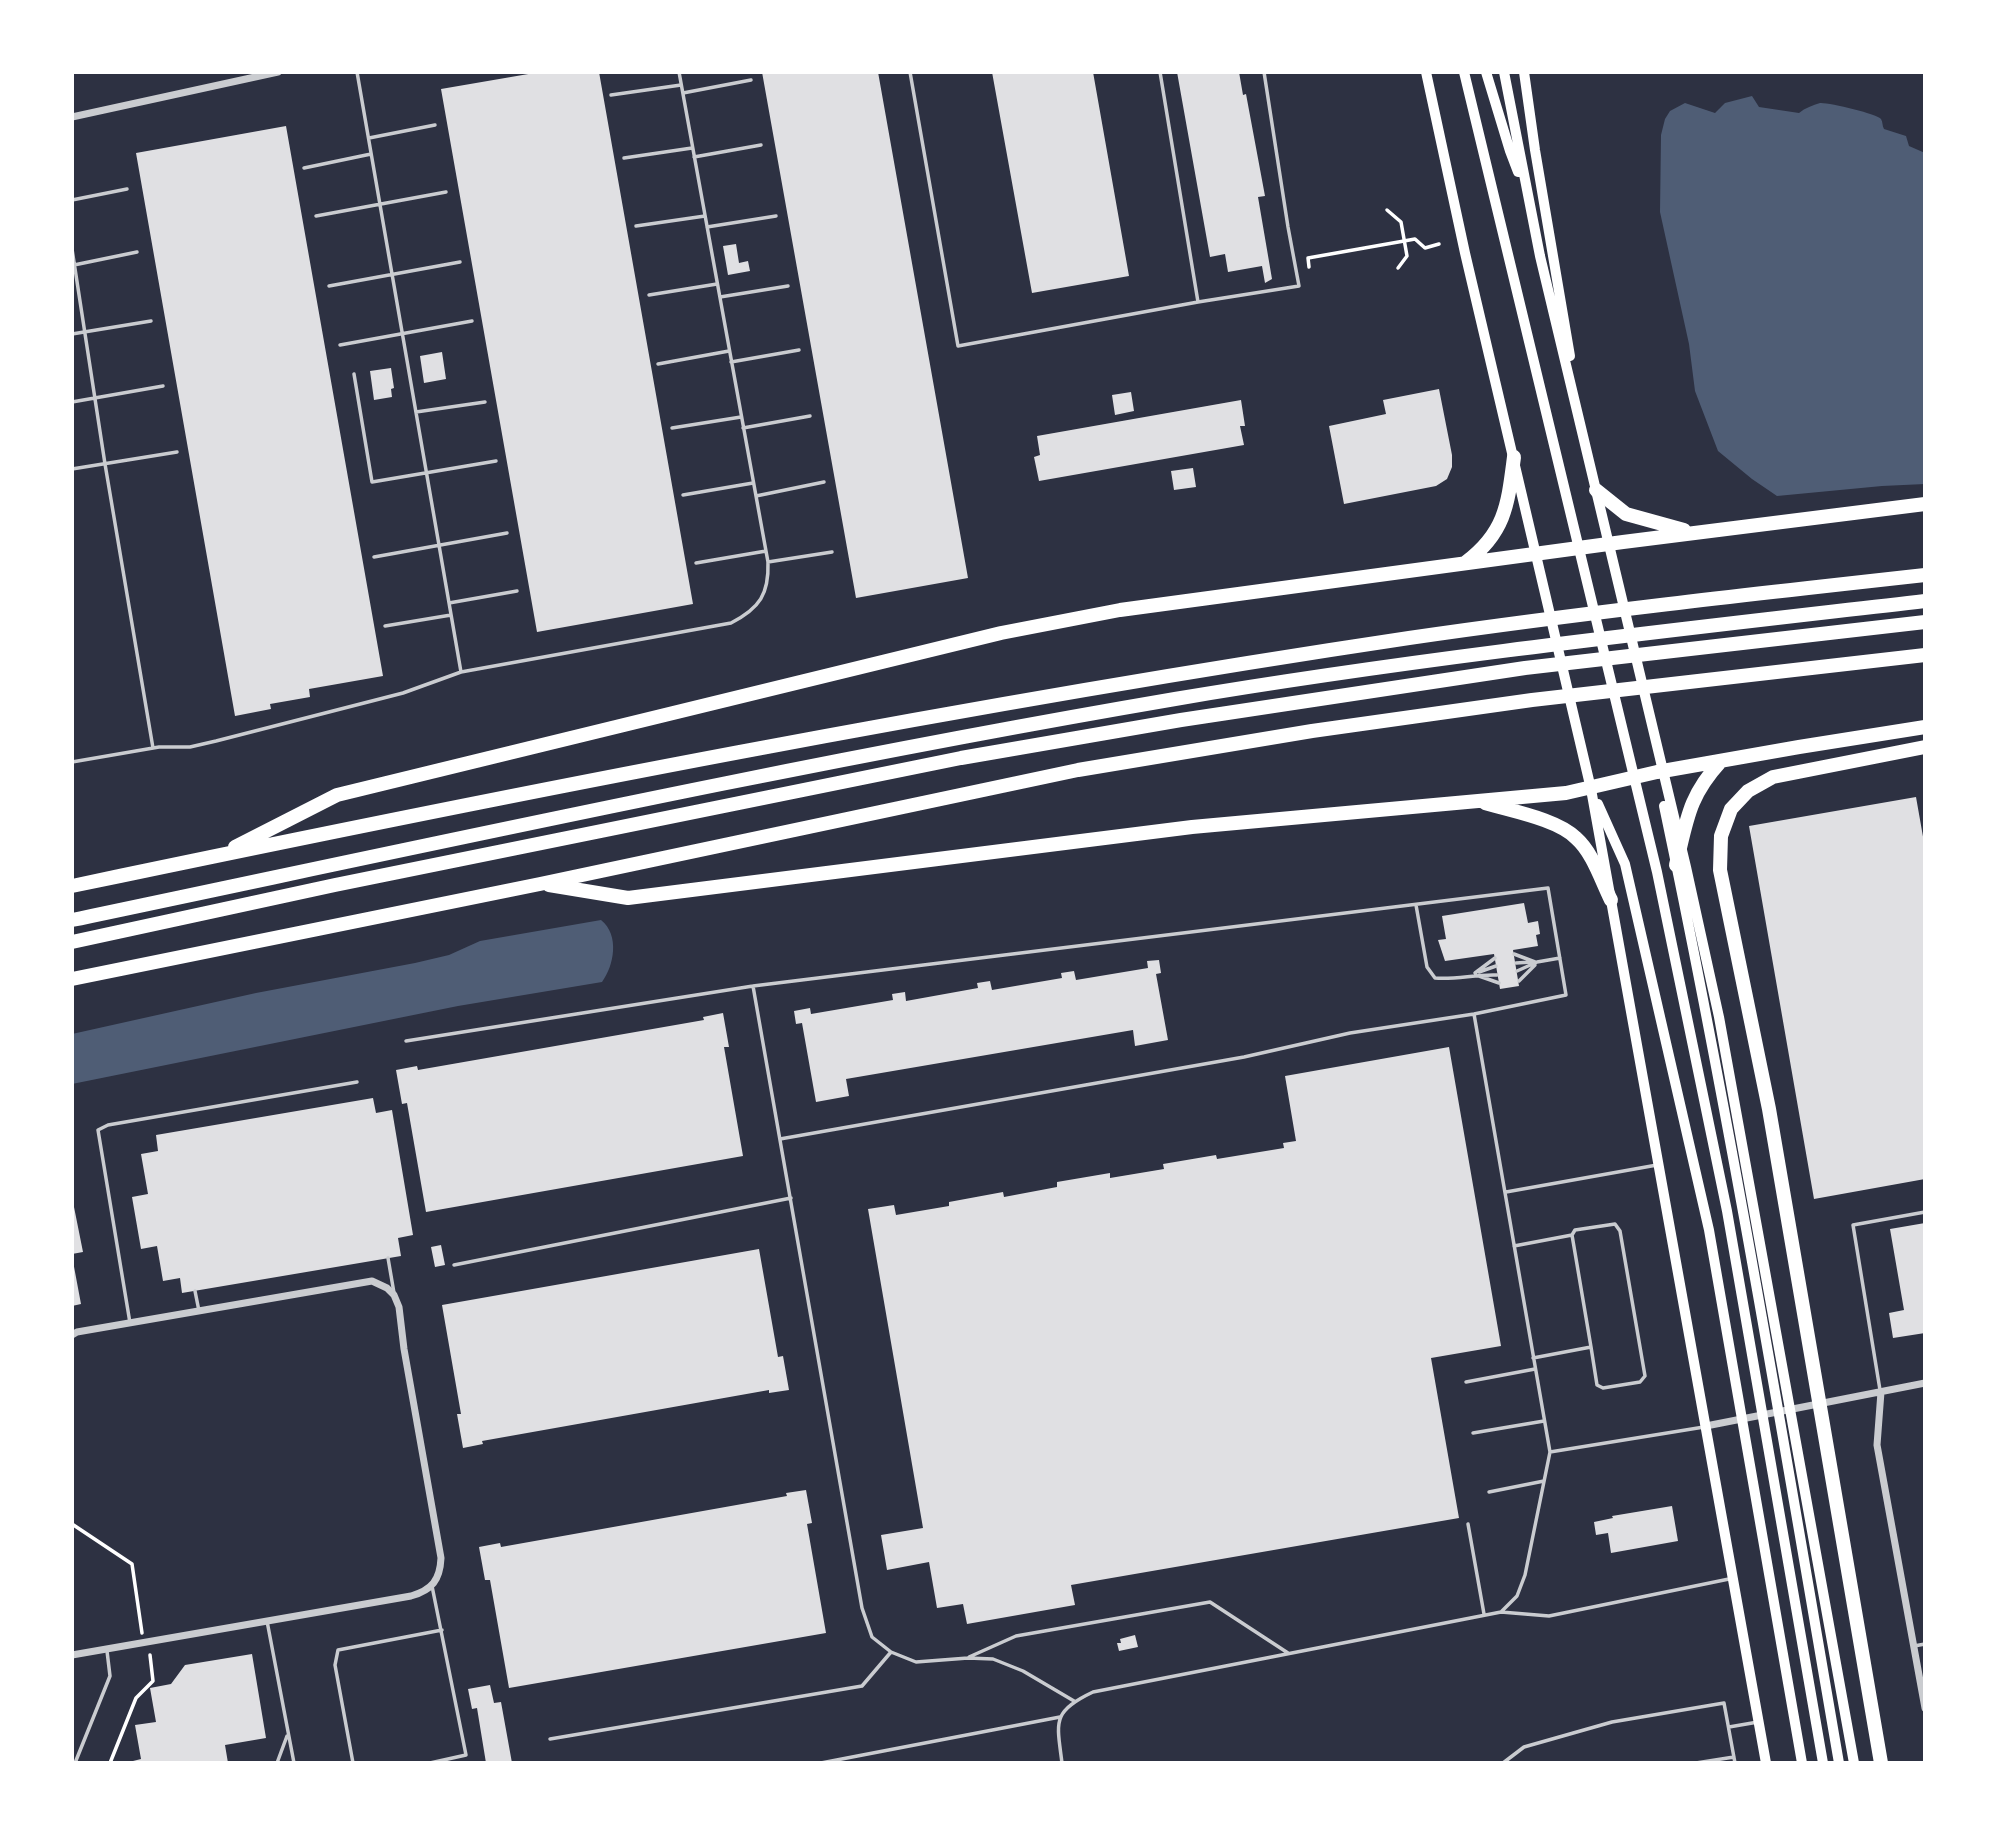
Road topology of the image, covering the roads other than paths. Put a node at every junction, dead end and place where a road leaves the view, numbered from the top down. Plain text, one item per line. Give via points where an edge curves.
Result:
1 (234, 72) edge
2 (278, 72) edge
3 (357, 72) edge
4 (679, 72) edge
5 (910, 72) edge
6 (1160, 72) edge
7 (1264, 72) edge
8 (1426, 72) edge
9 (1464, 72) edge
10 (1486, 72) edge
11 (1504, 72) edge
12 (1524, 72) edge
13 (751, 80) dead end
14 (236, 81) junction
15 (681, 85) junction
16 (682, 93) junction
17 (611, 95) dead end
18 (72, 117) edge
19 (435, 125) dead end
20 (369, 138) junction
21 (761, 145) dead end
22 (692, 148) junction
23 (371, 154) junction
24 (694, 157) junction
25 (624, 158) dead end
26 (304, 167) dead end
27 (127, 189) dead end
28 (446, 192) dead end
29 (72, 200) edge
30 (380, 204) junction
31 (316, 216) dead end
32 (705, 216) junction
33 (776, 216) dead end
34 (636, 226) dead end
35 (707, 227) junction
36 (1548, 227) junction
37 (72, 249) edge
38 (137, 252) dead end
39 (460, 262) dead end
40 (73, 265) edge
41 (392, 274) junction
42 (717, 284) junction
43 (329, 286) dead end
44 (788, 286) dead end
45 (649, 295) dead end
46 (720, 297) junction
47 (1198, 302) junction
48 (151, 321) dead end
49 (472, 321) dead end
50 (85, 332) junction
51 (72, 334) edge
52 (403, 334) junction
53 (340, 345) dead end
54 (799, 350) dead end
55 (729, 351) junction
56 (731, 362) junction
57 (658, 364) dead end
58 (354, 374) dead end
59 (163, 386) dead end
60 (94, 397) junction
61 (72, 402) edge
62 (485, 402) dead end
63 (416, 412) junction
64 (810, 416) dead end
65 (741, 417) junction
66 (672, 428) dead end
67 (743, 428) junction
68 (177, 452) dead end
69 (1514, 457) junction
70 (496, 461) dead end
71 (105, 464) junction
72 (72, 469) edge
73 (426, 473) junction
74 (824, 482) dead end
75 (753, 483) junction
76 (1595, 491) junction
77 (683, 495) dead end
78 (756, 496) junction
79 (1925, 504) edge
80 (1696, 532) junction
81 (507, 533) dead end
82 (1605, 545) junction
83 (439, 546) junction
84 (765, 551) junction
85 (832, 552) dead end
86 (1537, 554) junction
87 (374, 556) dead end
88 (768, 562) junction
89 (696, 563) dead end
90 (1463, 564) junction
91 (1925, 575) edge
92 (517, 591) dead end
93 (1925, 601) edge
94 (449, 603) junction
95 (451, 614) junction
96 (1925, 622) edge
97 (385, 626) dead end
98 (1925, 655) edge
99 (461, 672) junction
100 (1925, 727) edge
101 (1925, 747) edge
102 (153, 748) junction
103 (1721, 761) junction
104 (72, 762) edge
105 (1657, 772) junction
106 (1591, 789) junction
107 (1476, 801) junction
108 (220, 855) junction
109 (1681, 866) junction
110 (540, 884) junction
111 (72, 886) edge
112 (1611, 900) junction
113 (1416, 905) junction
114 (72, 920) edge
115 (72, 942) edge
116 (1514, 954) dead end
117 (1495, 958) dead end
118 (1560, 958) junction
119 (1537, 962) junction
120 (1516, 963) dead end
121 (1496, 966) dead end
122 (1517, 971) dead end
123 (1474, 974) junction
124 (1497, 975) dead end
125 (72, 979) edge
126 (1518, 981) dead end
127 (1499, 983) dead end
128 (753, 986) junction
129 (1475, 1014) junction
130 (406, 1041) dead end
131 (357, 1082) dead end
132 (780, 1139) junction
133 (1659, 1165) junction
134 (1505, 1192) junction
135 (790, 1198) junction
136 (1925, 1212) edge
137 (1572, 1235) junction
138 (1514, 1246) junction
139 (388, 1258) dead end
140 (454, 1265) dead end
141 (195, 1292) dead end
142 (394, 1295) junction
143 (199, 1311) junction
144 (130, 1323) junction
145 (72, 1335) edge
146 (1591, 1347) junction
147 (1533, 1358) junction
148 (1535, 1369) junction
149 (1466, 1381) dead end
150 (1925, 1384) edge
151 (1881, 1392) junction
152 (1779, 1413) junction
153 (1544, 1420) junction
154 (1706, 1426) junction
155 (1473, 1433) dead end
156 (1550, 1452) junction
157 (1544, 1481) junction
158 (1489, 1492) dead end
159 (1468, 1524) dead end
160 (1733, 1578) junction
161 (432, 1587) junction
162 (1501, 1612) junction
163 (1484, 1614) junction
164 (267, 1620) junction
165 (442, 1630) junction
166 (1925, 1644) edge
167 (1914, 1646) junction
168 (106, 1649) junction
169 (891, 1652) junction
170 (1288, 1653) junction
171 (72, 1655) edge
172 (968, 1658) junction
173 (1074, 1701) junction
174 (1925, 1708) edge
175 (1060, 1717) junction
176 (1758, 1722) junction
177 (1729, 1727) junction
178 (288, 1733) junction
179 (550, 1739) dead end
180 (1734, 1757) junction
181 (75, 1763) edge
182 (277, 1763) edge
183 (294, 1763) edge
184 (353, 1763) edge
185 (430, 1763) edge
186 (821, 1763) edge
187 (1062, 1763) edge
188 (1503, 1763) edge
189 (1696, 1763) edge
190 (1735, 1763) edge
191 (1766, 1763) edge
192 (1802, 1763) edge
193 (1824, 1763) edge
194 (1839, 1763) edge
195 (1854, 1763) edge
196 (1881, 1763) edge

1 - 14 lane
2 - 14 street
3 - 20 lane
4 - 15 lane
5 - 47 lane via 958,346
6 - 47 lane
7 - 47 lane via 1300,286
8 - 69 main road
9 - 193 main road via 1657,872 1727,1211
10 - 36 main road via 1510,151
11 - 109 main road via 1540,256
12 - 36 main road
13 - 16 lane
14 - 18 street
15 - 16 lane
15 - 17 lane
16 - 22 lane
19 - 20 lane
20 - 23 lane
21 - 24 lane
22 - 24 lane
22 - 25 lane
23 - 26 lane
23 - 30 lane
24 - 32 lane
27 - 29 lane
28 - 30 lane
30 - 31 lane
30 - 41 lane
32 - 34 lane
32 - 35 lane
33 - 35 lane
35 - 42 lane
36 - 76 main road
37 - 40 lane
38 - 40 lane
39 - 41 lane
40 - 50 lane
41 - 43 lane
41 - 52 lane
42 - 45 lane
42 - 46 lane
44 - 46 lane
46 - 55 lane
48 - 50 lane
49 - 52 lane
50 - 51 lane
50 - 60 lane
52 - 53 lane
52 - 63 lane
54 - 56 lane
55 - 56 lane
55 - 57 lane
56 - 65 lane
58 - 73 lane via 372,482
59 - 60 lane
60 - 61 lane
60 - 71 lane
62 - 63 lane
63 - 73 lane
64 - 67 lane
65 - 66 lane
65 - 67 lane
67 - 75 lane
68 - 71 lane
69 - 86 main road
69 - 90 highway via 1502,520 1492,539
70 - 73 lane
71 - 72 lane
71 - 102 lane
73 - 83 lane
74 - 78 lane
75 - 77 lane
75 - 78 lane
76 - 80 highway via 1626,514
76 - 82 main road
78 - 84 lane
79 - 80 highway
80 - 82 highway
81 - 83 lane
82 - 86 highway
82 - 105 main road
83 - 87 lane
83 - 94 lane
84 - 88 lane
84 - 89 lane
85 - 88 lane
86 - 90 highway
86 - 106 main road
88 - 99 lane via 768,583 761,600 731,623
90 - 108 highway via 1120,610 1001,634 337,795
91 - 108 highway via 1517,623 1083,690
92 - 94 lane
93 - 114 highway via 1520,649 1191,697 956,738
94 - 95 lane
95 - 97 lane
95 - 99 lane
96 - 115 highway via 1525,668 1181,720 961,758
98 - 110 highway via 1532,700 1312,731 1078,770
99 - 102 lane via 402,693 216,741
100 - 103 highway
101 - 196 highway via 1773,777 1748,791 1731,809 1721,836 1720,870 1769,1109
102 - 104 lane
103 - 105 highway
103 - 109 highway via 1692,800
105 - 106 highway
105 - 109 main road
106 - 107 highway
106 - 112 main road
106 - 192 main road via 1625,864 1709,1230
107 - 110 highway via 1192,827 628,898
107 - 112 highway via 1559,826 1577,838
108 - 111 highway
109 - 152 main road
109 - 195 main road via 1719,1017
110 - 125 highway
112 - 133 main road
113 - 118 lane via 1548,888
113 - 123 lane via 1427,967 1435,978
113 - 128 lane
116 - 119 lane
117 - 123 lane
118 - 119 lane
118 - 129 lane via 1566,995
119 - 120 lane
119 - 122 lane
119 - 126 lane
121 - 123 lane
123 - 124 lane
123 - 127 lane
128 - 130 lane
128 - 132 lane
129 - 132 lane
129 - 134 lane
131 - 144 lane via 98,1130
132 - 135 lane
133 - 134 lane
133 - 154 main road
134 - 138 lane
135 - 140 lane
135 - 169 lane via 862,1608 872,1637
136 - 151 lane via 1853,1225
137 - 138 lane
137 - 146 lane
137 - 146 lane via 1575,1230 1615,1224 1620,1231 1645,1376 1640,1382 1597,1385
138 - 147 lane
139 - 142 lane
141 - 143 lane
142 - 143 street via 372,1281
142 - 161 street via 441,1558
143 - 144 street
144 - 145 street
146 - 147 lane
147 - 148 lane
148 - 149 lane
148 - 153 lane
150 - 151 street
151 - 152 street
151 - 167 street via 1877,1445
152 - 154 street
152 - 194 main road
153 - 155 lane
153 - 156 lane
154 - 156 lane
154 - 160 main road
156 - 157 lane
157 - 158 lane
157 - 162 lane via 1525,1575 1517,1596
159 - 163 lane
160 - 162 lane via 1549,1616
160 - 176 main road
161 - 164 street via 411,1596
161 - 165 lane
162 - 163 lane
163 - 170 lane
164 - 168 street
164 - 178 lane
165 - 184 lane via 338,1650 335,1665
165 - 185 lane via 466,1755
166 - 167 lane
167 - 174 street
168 - 171 street
168 - 181 lane via 110,1676
169 - 172 lane via 916,1662
169 - 179 lane via 862,1686
170 - 172 lane via 1210,1602 1016,1636
170 - 173 lane via 1093,1692
172 - 173 lane via 993,1660 1023,1671
173 - 175 lane
175 - 186 lane
175 - 187 lane
176 - 177 lane
176 - 191 main road
177 - 180 lane
177 - 188 lane via 1724,1703 1612,1722 1524,1747
178 - 182 lane
178 - 183 lane
180 - 189 lane
180 - 190 lane

